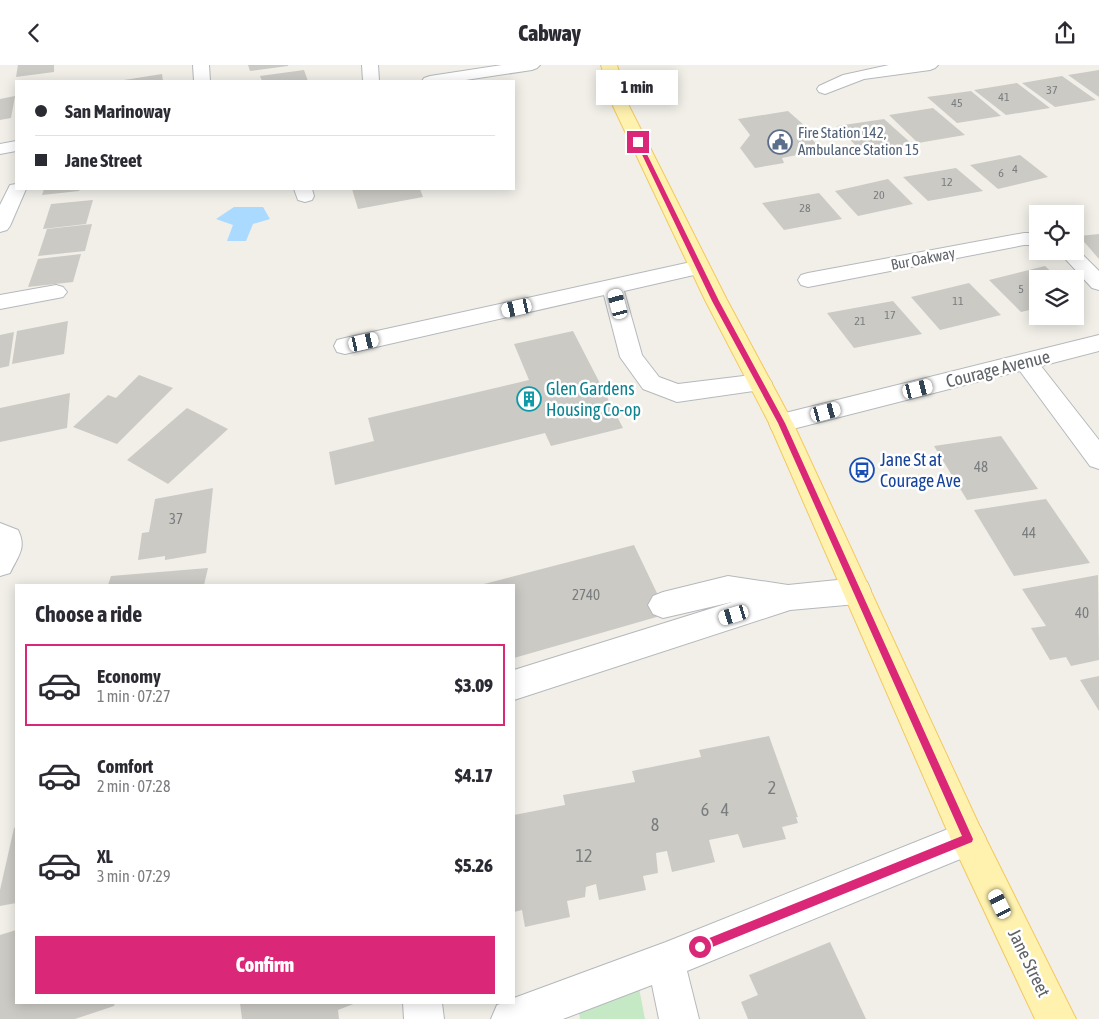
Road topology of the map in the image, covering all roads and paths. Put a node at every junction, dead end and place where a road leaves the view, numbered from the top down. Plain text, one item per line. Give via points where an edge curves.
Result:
1 (201, 65) edge
2 (370, 65) edge
3 (532, 65) edge
4 (609, 65) edge
5 (930, 65) edge
6 (202, 80) edge
7 (372, 80) edge
8 (436, 80) edge
9 (825, 89) dead end
10 (15, 146) edge
11 (0, 149) edge
12 (17, 190) edge
13 (0, 226) edge
14 (1029, 239) edge
15 (1077, 260) edge
16 (700, 267) junction
17 (808, 280) dead end
18 (1099, 283) edge
19 (613, 287) junction
20 (56, 293) dead end
21 (0, 303) edge
22 (1099, 343) edge
23 (345, 347) dead end
24 (1026, 363) junction
25 (760, 383) junction
26 (781, 423) junction
27 (1099, 459) edge
28 (0, 535) edge
29 (0, 565) edge
30 (857, 591) junction
31 (790, 597) junction
32 (663, 605) dead end
33 (515, 685) edge
34 (968, 839) junction
35 (666, 961) junction
36 (423, 1004) edge
37 (424, 1019) edge
38 (510, 1019) edge
39 (679, 1019) edge
40 (1056, 1019) edge

1 - 6 street
2 - 7 street
3 - 8 street
4 - 16 main road, Jane Street via 621,107
5 - 9 street via 863,75
10 - 11 street
12 - 13 street
14 - 17 street, Bur Oakway
15 - 18 street
16 - 19 street
16 - 25 main road, Jane Street
19 - 23 street
19 - 25 street via 632,357 651,383 677,393
20 - 21 street
22 - 24 street, Courage Avenue
24 - 26 street, Courage Avenue
24 - 27 street
25 - 26 main road, Jane Street
26 - 30 main road, Jane Street
28 - 29 street via 8,538 9,547
30 - 31 street
30 - 34 main road, Jane Street
31 - 32 street via 728,589
31 - 33 street
34 - 35 street
34 - 40 main road, Jane Street
35 - 38 street
35 - 39 street
36 - 37 street

